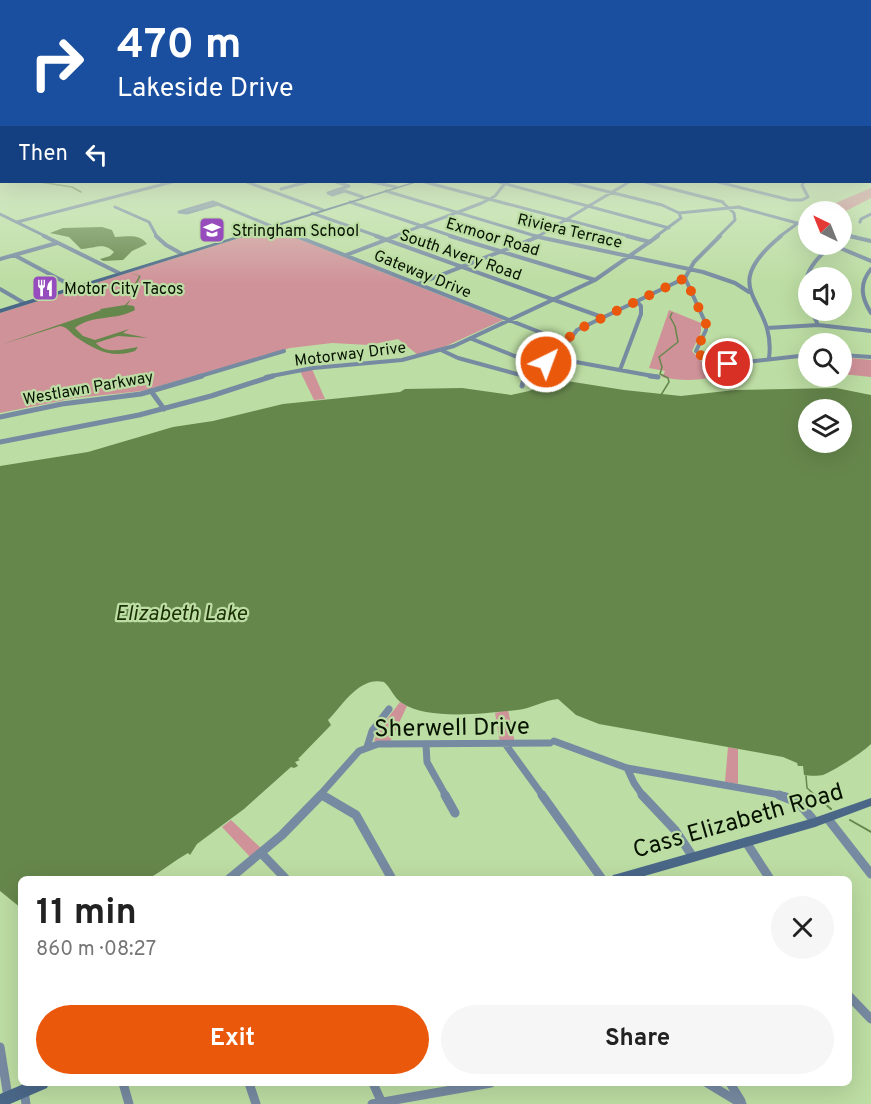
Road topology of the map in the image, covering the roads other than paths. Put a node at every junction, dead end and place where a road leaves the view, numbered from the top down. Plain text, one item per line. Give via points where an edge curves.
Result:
1 (168, 183) edge
2 (250, 183) edge
3 (303, 183) edge
4 (339, 183) edge
5 (377, 183) edge
6 (412, 183) edge
7 (429, 183) edge
8 (505, 183) edge
9 (510, 183) edge
10 (573, 183) edge
11 (627, 183) edge
12 (649, 183) edge
13 (723, 183) edge
14 (731, 183) edge
15 (804, 183) edge
16 (728, 184) junction
17 (391, 189) junction
18 (612, 193) junction
19 (363, 198) junction
20 (489, 199) junction
21 (310, 201) dead end
22 (721, 201) junction
23 (350, 202) junction
24 (218, 204) junction
25 (591, 206) junction
26 (115, 207) dead end
27 (739, 207) junction
28 (729, 208) junction
29 (323, 210) junction
30 (312, 213) junction
31 (456, 213) junction
32 (679, 213) junction
33 (0, 214) edge
34 (871, 214) edge
35 (566, 220) junction
36 (17, 222) junction
37 (860, 222) dead end
38 (798, 223) joint
39 (271, 226) junction
40 (422, 226) junction
41 (669, 228) junction
42 (538, 237) junction
43 (852, 237) edge
44 (385, 240) junction
45 (650, 242) junction
46 (871, 242) edge
47 (58, 243) junction
48 (502, 251) junction
49 (852, 253) edge
50 (182, 254) junction
51 (14, 255) junction
52 (346, 255) junction
53 (820, 255) edge
54 (629, 256) junction
55 (0, 259) edge
56 (871, 261) edge
57 (810, 267) edge
58 (459, 268) junction
59 (690, 268) junction
60 (871, 269) edge
61 (119, 273) junction
62 (685, 278) junction
63 (595, 280) junction
64 (749, 282) junction
65 (735, 283) junction
66 (418, 284) junction
67 (74, 287) junction
68 (0, 289) edge
69 (749, 292) junction
70 (553, 300) junction
71 (636, 301) junction
72 (24, 303) junction
73 (0, 311) edge
74 (871, 313) edge
75 (602, 317) junction
76 (511, 321) junction
77 (816, 321) edge
78 (818, 325) junction
79 (767, 328) junction
80 (871, 331) edge
81 (472, 339) junction
82 (565, 342) junction
83 (441, 350) junction
84 (284, 351) dead end
85 (798, 355) edge
86 (852, 356) edge
87 (871, 357) edge
88 (554, 358) junction
89 (769, 358) junction
90 (540, 366) junction
91 (620, 370) junction
92 (524, 376) junction
93 (658, 377) dead end
94 (522, 386) dead end
95 (151, 392) junction
96 (164, 409) junction
97 (0, 417) edge
98 (0, 442) edge
99 (389, 709) dead end
100 (426, 745) junction
101 (506, 745) junction
102 (367, 747) junction
103 (627, 768) junction
104 (322, 795) junction
105 (871, 802) edge
106 (455, 813) dead end
107 (828, 819) junction
108 (815, 822) junction
109 (746, 842) junction
110 (262, 854) junction
111 (693, 857) junction
112 (871, 874) edge
113 (234, 876) edge
114 (283, 876) edge
115 (390, 876) edge
116 (600, 876) edge
117 (627, 876) edge
118 (768, 876) edge
119 (852, 1002) edge
120 (871, 1019) edge
121 (0, 1047) edge
122 (38, 1086) edge
123 (124, 1086) edge
124 (250, 1086) edge
125 (373, 1086) edge
126 (470, 1086) edge
127 (711, 1086) edge
128 (732, 1086) edge
129 (25, 1097) edge
130 (4, 1099) edge
131 (376, 1103) edge
132 (129, 1104) edge
133 (256, 1104) edge
134 (743, 1104) edge

1 - 36 street
2 - 29 street
3 - 21 street via 282,189
4 - 19 street via 349,186 343,190
5 - 17 street, Riviera Terrace
6 - 17 main road
7 - 20 street
8 - 20 street
9 - 25 street
10 - 18 street
11 - 18 street
12 - 22 street
13 - 16 street
14 - 16 street
15 - 16 street via 808,197 798,200
17 - 19 main road
17 - 31 street, Riviera Terrace
18 - 25 street
18 - 32 street
19 - 23 main road
20 - 31 street
20 - 35 street
22 - 27 street
22 - 28 street
23 - 29 main road
23 - 40 street, Exmoor Road
24 - 24 street via 206,202 179,212 187,213
24 - 39 street, Gateway Drive
25 - 35 street
25 - 41 street
26 - 50 street via 149,222 162,244
27 - 28 street
27 - 38 street
28 - 32 street
28 - 59 street via 735,220
29 - 30 main road
30 - 39 main road
30 - 44 street, South Avery Road
31 - 40 street
31 - 42 street, Riviera Terrace
32 - 41 street, Motorway Drive via 681,218
33 - 36 street
34 - 37 street
35 - 42 street
35 - 45 street
36 - 47 street
38 - 64 street via 760,256 752,267
39 - 50 main road
39 - 52 street, Gateway Drive
40 - 44 street
40 - 48 street, Exmoor Road
41 - 45 street, Motorway Drive
42 - 48 street
42 - 54 street, Riviera Terrace
43 - 46 street
44 - 52 street
44 - 58 street, South Avery Road
45 - 54 street, Motorway Drive
47 - 51 street
47 - 61 street
48 - 58 street
48 - 63 street, Exmoor Road
49 - 56 street
50 - 61 main road
51 - 55 street
51 - 67 street
52 - 66 street, Gateway Drive
53 - 57 street
54 - 59 street, Riviera Terrace
54 - 63 street, Motorway Drive
58 - 66 street
58 - 70 street, South Avery Road
59 - 62 street
59 - 65 street, Riviera Terrace
60 - 74 street via 862,281 861,294
61 - 67 main road
62 - 71 street
62 - 89 street via 706,324 696,348 702,358 737,364
63 - 70 street, Motorway Drive
64 - 65 street
64 - 69 street
65 - 69 street, Riviera Terrace
66 - 76 street, Gateway Drive
67 - 72 main road
68 - 72 street
69 - 79 street
70 - 75 street, South Avery Road
70 - 76 street, Motorway Drive
71 - 75 street
71 - 91 street via 640,314
72 - 73 main road
75 - 82 street via 577,330
76 - 81 street, Motorway Drive
76 - 82 street, Gateway Drive
77 - 78 street
78 - 79 street
78 - 80 street
79 - 89 street via 772,343
81 - 83 street, Motorway Drive
81 - 90 street
82 - 88 street
83 - 92 street
83 - 96 street, Motorway Drive via 402,360 313,368 266,377
84 - 95 street, Westlawn Parkway
85 - 89 street
86 - 87 street
88 - 90 street
88 - 91 street
90 - 92 street
91 - 93 street
92 - 94 street
95 - 96 street
95 - 97 street, Westlawn Parkway
96 - 98 street, Motorway Drive
99 - 102 street via 370,735
100 - 101 street, Sherwell Drive
100 - 102 street, Sherwell Drive
100 - 106 street via 427,762
101 - 103 street, Sherwell Drive via 552,742
101 - 116 street
102 - 104 street, Sherwell Drive via 359,751
103 - 108 street via 786,796 800,804
103 - 111 street via 639,791 675,830
104 - 110 street, Sherwell Drive
104 - 115 street via 357,815
105 - 107 main road, Cass Elizabeth Road
107 - 108 main road, Cass Elizabeth Road
107 - 112 street
108 - 109 main road, Cass Elizabeth Road
109 - 111 main road, Cass Elizabeth Road
109 - 118 street
110 - 113 street, Sherwell Drive
110 - 114 street
111 - 117 main road, Cass Elizabeth Road
119 - 120 street
121 - 130 street
122 - 129 main road
123 - 132 street
124 - 133 street
125 - 131 street
126 - 131 street
127 - 134 street
128 - 134 street
129 - 130 main road

